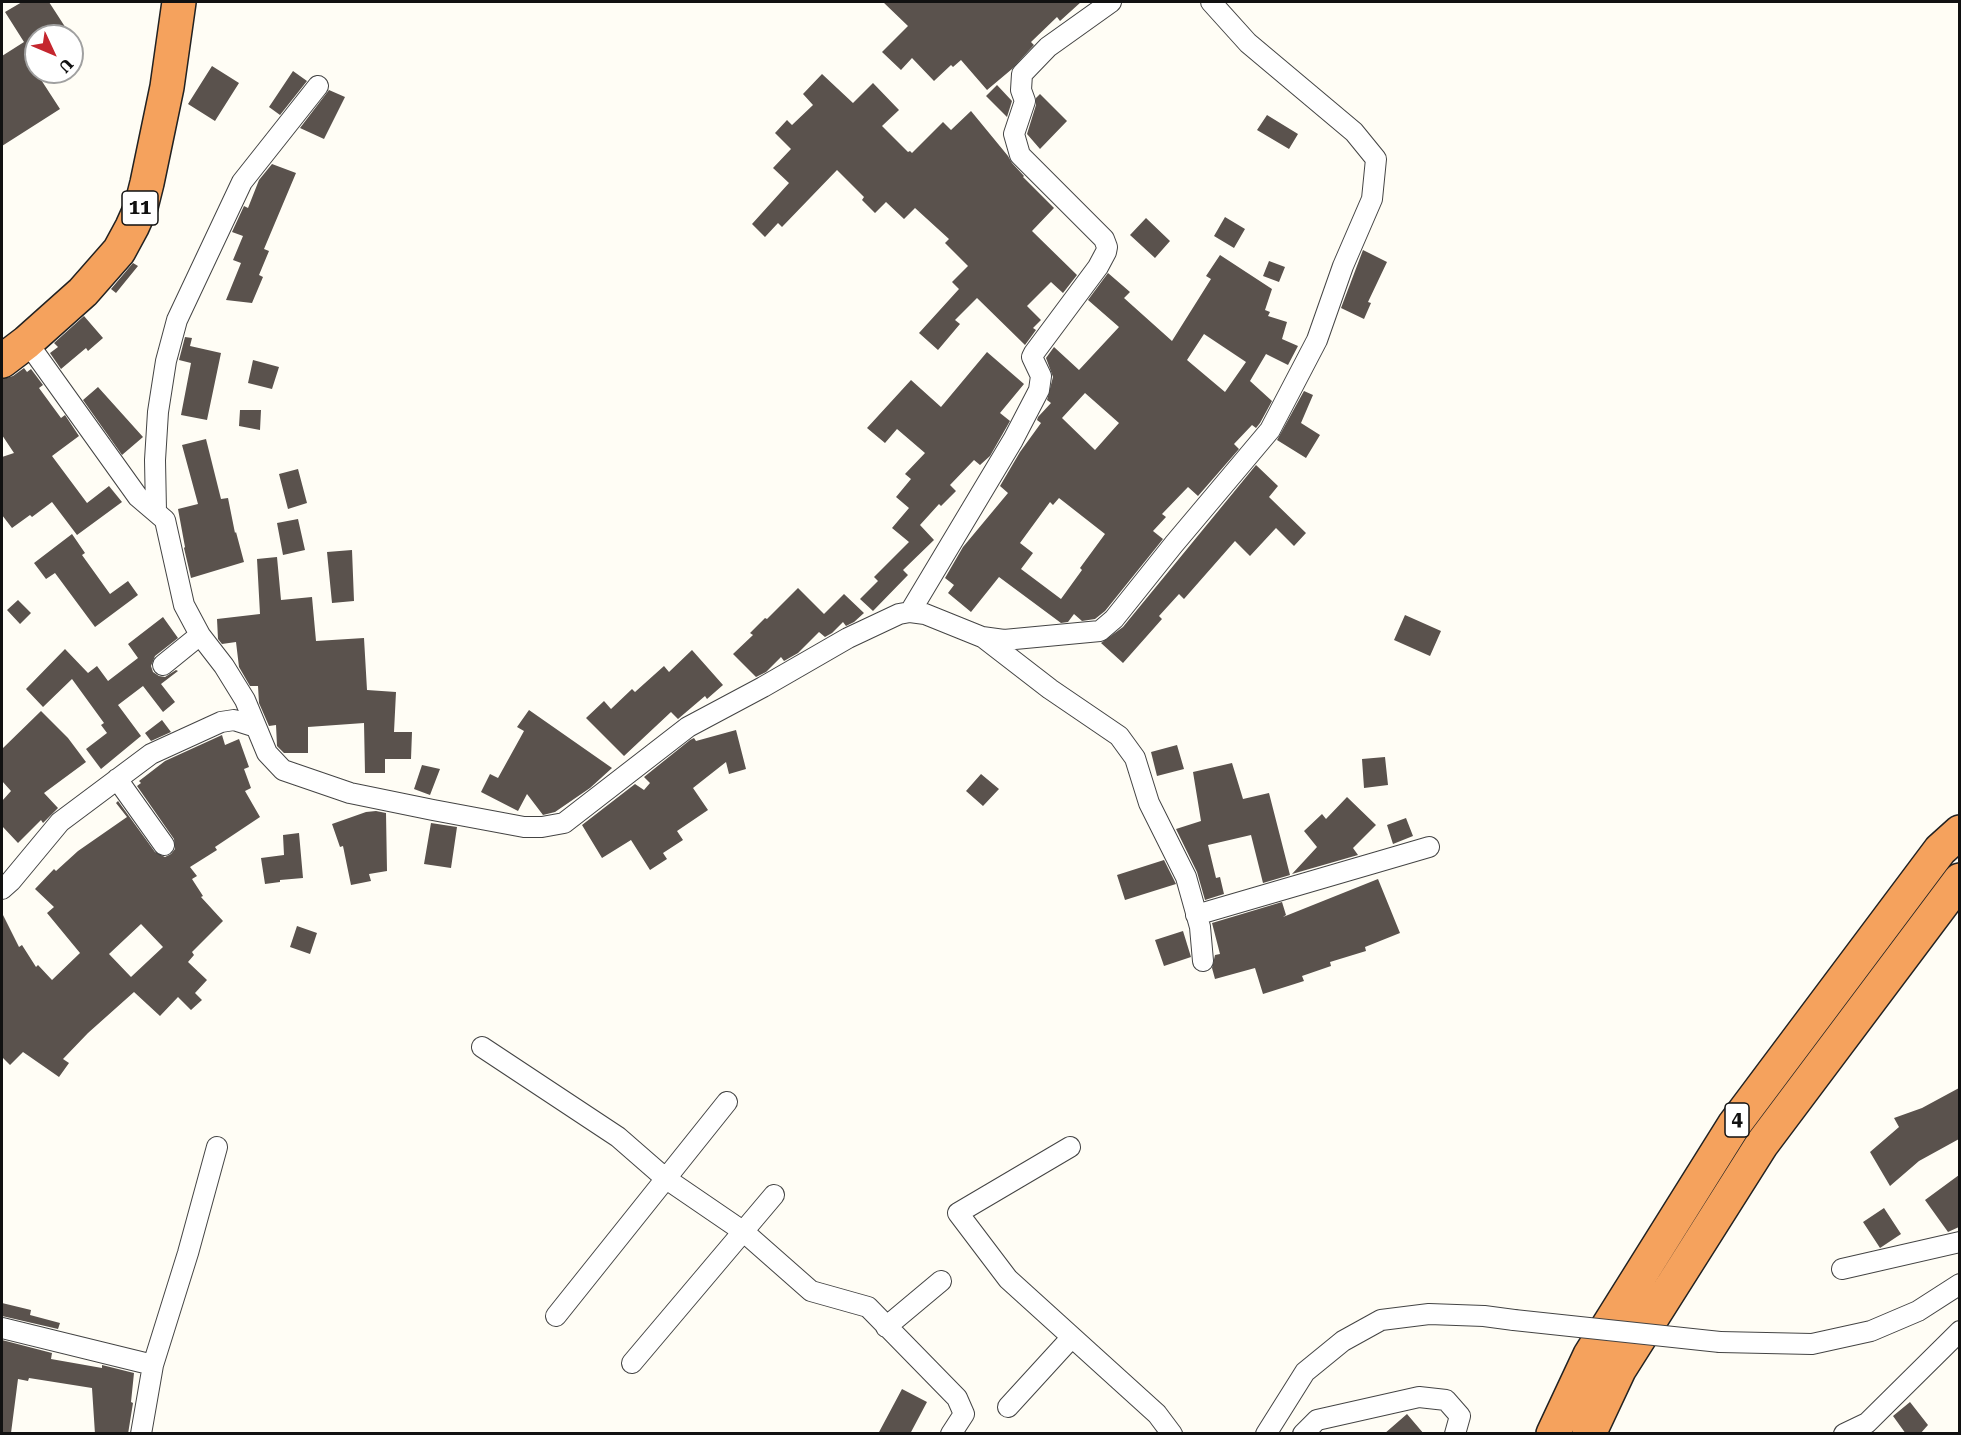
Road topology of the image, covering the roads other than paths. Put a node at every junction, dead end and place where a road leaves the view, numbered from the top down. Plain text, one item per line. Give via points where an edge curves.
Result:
1 (179, 2) edge
2 (1111, 2) edge
3 (1211, 2) edge
4 (318, 86) dead end
5 (27, 342) junction
6 (2, 361) edge
7 (156, 511) junction
8 (910, 612) junction
9 (200, 635) junction
10 (982, 637) junction
11 (163, 665) dead end
12 (256, 727) junction
13 (117, 779) junction
14 (1959, 832) edge
15 (164, 845) dead end
16 (1429, 847) dead end
17 (1959, 880) edge
18 (2, 889) edge
19 (1196, 915) junction
20 (1203, 961) dead end
21 (482, 1047) dead end
22 (727, 1102) dead end
23 (217, 1147) dead end
24 (1070, 1147) dead end
25 (665, 1178) junction
26 (774, 1194) dead end
27 (744, 1232) junction
28 (1959, 1242) edge
29 (1842, 1269) dead end
30 (941, 1281) dead end
31 (1959, 1284) edge
32 (556, 1316) dead end
33 (2, 1328) edge
34 (886, 1328) junction
35 (1959, 1331) edge
36 (1072, 1337) junction
37 (632, 1363) dead end
38 (153, 1365) junction
39 (1008, 1407) dead end
40 (141, 1434) edge
41 (951, 1434) edge
42 (1172, 1434) edge
43 (1266, 1434) edge
44 (1303, 1434) edge
45 (1455, 1434) edge
46 (1553, 1434) edge
47 (1589, 1434) edge
48 (1844, 1434) edge

1 - 5 highway, 11 via 167,87 141,207 119,251 102,272
2 - 8 street via 1048,47 1022,74 1025,101 1014,134 1020,155 1104,239 1106,252 1034,352 1032,357 1041,376 1039,390
3 - 10 street via 1248,43 1354,132 1376,159 1372,199 1317,340 1270,430 1114,619 1100,631 1087,634 1005,640
4 - 7 street via 242,182 177,320 158,412
5 - 6 highway, 11
5 - 7 street via 138,497
7 - 9 street via 165,520 184,605
8 - 10 street via 925,614
8 - 12 street via 848,638 688,727 564,823 542,827 524,827 350,793 284,770 267,753
9 - 11 street
9 - 12 street via 224,666
10 - 19 street via 1119,736 1136,758 1149,803 1185,877
12 - 13 street via 234,720 208,727 151,754
13 - 15 street
13 - 18 street via 60,822
14 - 46 highway, 4 via 1940,850 1734,1125 1590,1355
16 - 19 street
17 - 47 highway, 4 via 1762,1144 1619,1370
19 - 20 street
21 - 25 street via 618,1137
22 - 25 street
23 - 38 street
24 - 36 street via 958,1213 1008,1279
25 - 27 street
25 - 32 street
26 - 27 street
27 - 34 street via 811,1291 868,1307
27 - 37 street
28 - 29 street
30 - 34 street
31 - 43 street, bridge via 1918,1311 1871,1331 1812,1344 1720,1342 1484,1316 1429,1314 1381,1320 1343,1341 1305,1372
33 - 38 street
34 - 41 street via 957,1398 964,1414
35 - 48 street via 1867,1423
36 - 39 street
36 - 42 street via 1157,1414
38 - 40 street
44 - 45 street via 1317,1420 1419,1397 1446,1400 1460,1416

